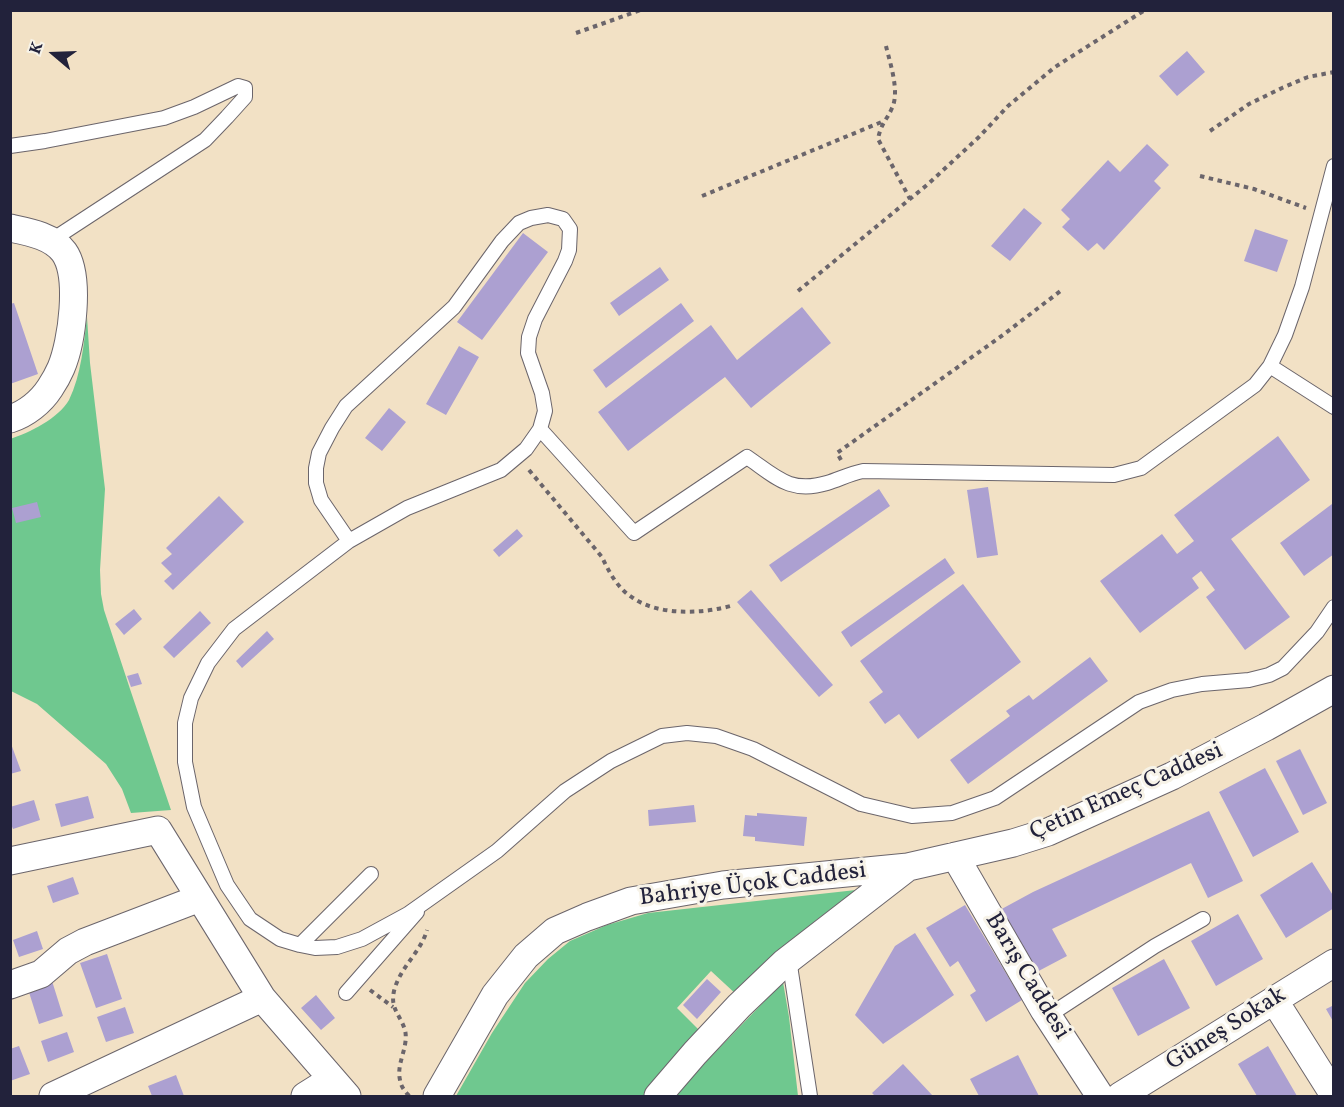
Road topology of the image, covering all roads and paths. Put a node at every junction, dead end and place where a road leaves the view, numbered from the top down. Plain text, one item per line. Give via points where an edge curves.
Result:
1 (641, 10) edge
2 (1145, 10) edge
3 (576, 33) dead end
4 (886, 46) dead end
5 (1334, 72) edge
6 (884, 121) junction
7 (1210, 131) dead end
8 (10, 146) edge
9 (1334, 166) edge
10 (1200, 176) dead end
11 (702, 196) dead end
12 (910, 199) junction
13 (1321, 213) junction
14 (10, 228) edge
15 (52, 240) junction
16 (1064, 289) dead end
17 (798, 291) dead end
18 (1270, 366) junction
19 (1334, 407) edge
20 (10, 419) edge
21 (540, 429) junction
22 (518, 456) junction
23 (849, 474) junction
24 (349, 541) junction
25 (734, 605) dead end
26 (1334, 608) edge
27 (1334, 689) edge
28 (955, 856) junction
29 (10, 861) edge
30 (908, 867) junction
31 (371, 874) dead end
32 (200, 898) junction
33 (428, 900) junction
34 (1203, 919) dead end
35 (300, 945) junction
36 (789, 959) junction
37 (1334, 963) edge
38 (357, 981) junction
39 (10, 985) edge
40 (346, 993) dead end
41 (262, 998) junction
42 (1274, 1000) junction
43 (393, 1008) junction
44 (1048, 1016) junction
45 (339, 1088) edge
46 (1334, 1095) edge
47 (53, 1096) edge
48 (305, 1096) edge
49 (409, 1096) edge
50 (437, 1096) edge
51 (658, 1096) edge
52 (810, 1096) edge
53 (1100, 1096) edge
54 (1120, 1096) edge

1 - 3 path
2 - 12 path via 1055,67
4 - 6 path via 894,100
5 - 7 path via 1282,88 1249,104
6 - 11 path
6 - 12 path via 878,139
8 - 15 lane via 164,118 238,86 245,88 245,97 205,140
9 - 13 lane
10 - 13 path via 1254,189
12 - 17 path
13 - 18 lane via 1302,287
14 - 15 street
15 - 20 street via 64,252 74,288 67,344 49,390 34,406
16 - 23 path via 837,453
18 - 19 lane
18 - 23 lane via 1255,385 1141,468 1114,475 863,471
21 - 22 lane
21 - 23 lane via 634,533 747,457 782,482 799,487 816,486
21 - 24 lane via 545,411 528,353 529,337 566,261 570,230 563,219 548,215 519,223 454,307 346,406 332,428 319,453 316,483 321,500
22 - 24 lane via 501,470 407,508
22 - 25 path via 602,557 621,589 633,598 660,609 685,612
24 - 35 lane via 234,630 208,663 191,698 185,723 185,762 194,807 227,885 250,919 280,939
26 - 33 lane via 1283,668 1249,680 1172,690 1139,702 995,798 952,813 912,816 861,804 753,748 716,736 662,736 565,791 497,851
27 - 28 street, Çetin Emeç Caddesi via 1266,728 1078,820 1022,840
28 - 30 street, Çetin Emeç Caddesi
28 - 44 street, Barış Caddesi
29 - 32 street via 158,830
30 - 36 street
30 - 50 street, Bahriye Üçok Caddesi via 723,885 631,901 555,931 526,956 495,995
31 - 35 lane
32 - 39 street via 85,942 46,971
32 - 41 street
33 - 35 lane via 362,939 337,947
33 - 38 lane
33 - 43 path via 430,921 426,935 400,975
34 - 44 lane via 1146,951
36 - 51 street via 732,1014
36 - 52 lane
37 - 42 street, Güneş Sokak
38 - 40 lane
38 - 43 path
41 - 45 street
41 - 47 street
42 - 46 street
42 - 54 street, Güneş Sokak
43 - 49 path via 405,1030 399,1072
44 - 53 street, Barış Caddesi
45 - 48 street

